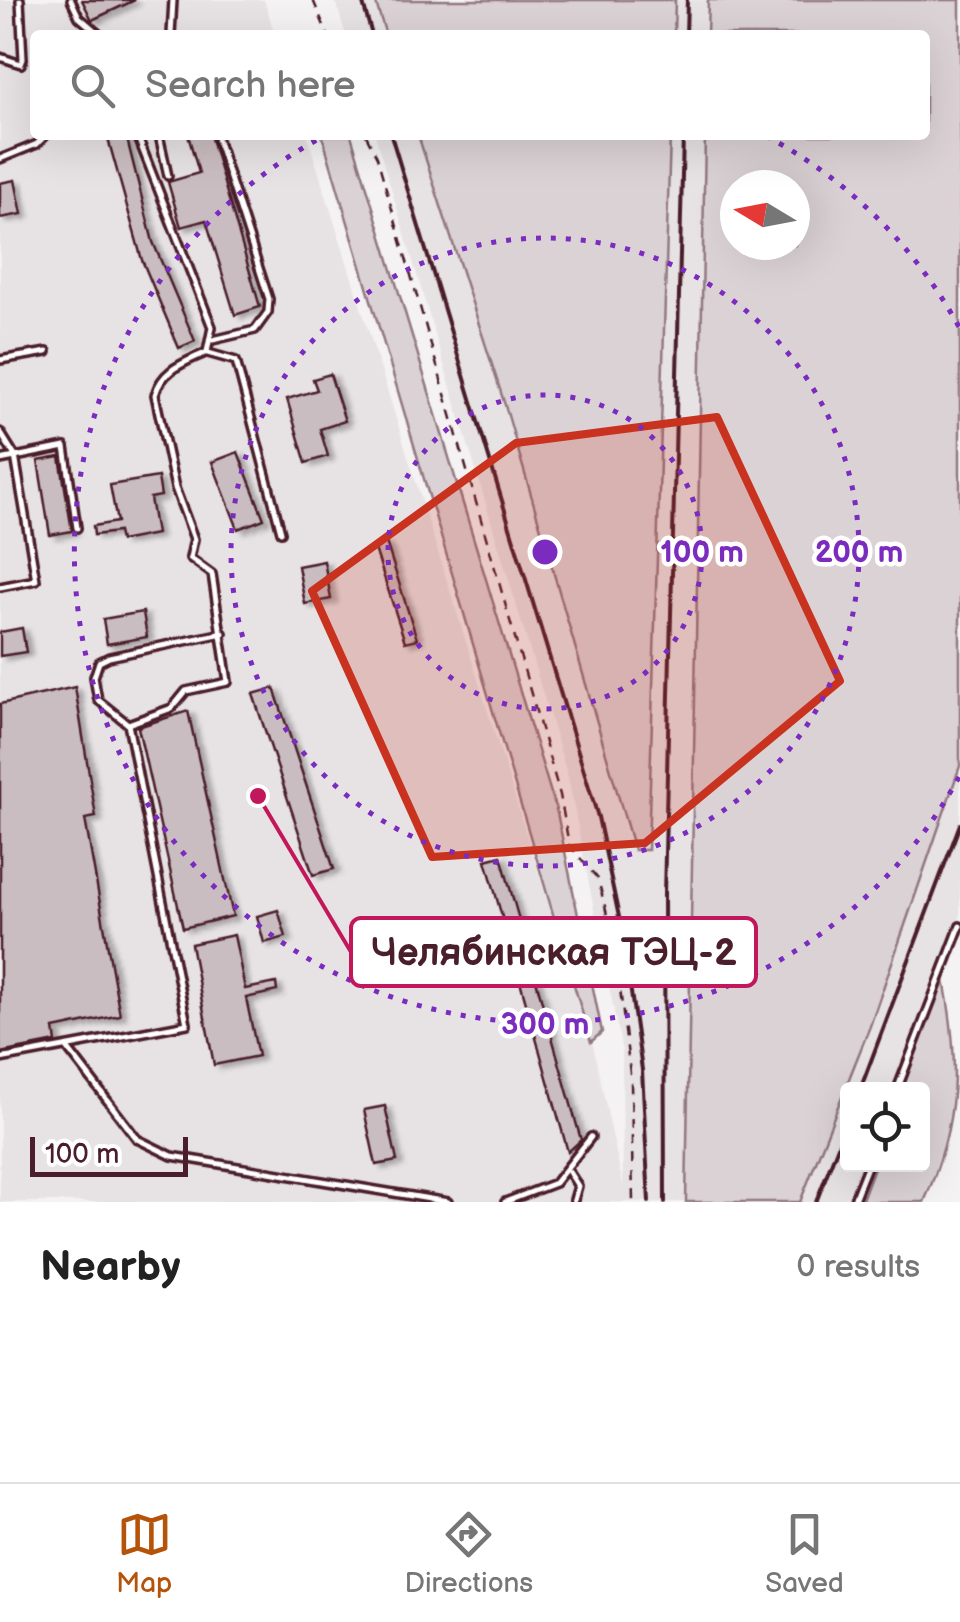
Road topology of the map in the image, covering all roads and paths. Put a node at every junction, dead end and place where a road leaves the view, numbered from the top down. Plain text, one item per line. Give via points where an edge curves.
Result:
1 (20, 0) edge
2 (71, 0) edge
3 (172, 0) edge
4 (313, 0) edge
5 (94, 30) edge
6 (171, 30) edge
7 (326, 30) edge
8 (0, 56) edge
9 (41, 140) edge
10 (139, 140) edge
11 (160, 140) edge
12 (218, 140) edge
13 (368, 140) edge
14 (0, 159) edge
15 (168, 176) dead end
16 (213, 340) junction
17 (48, 352) dead end
18 (207, 352) junction
19 (0, 360) edge
20 (0, 432) edge
21 (15, 456) junction
22 (0, 460) edge
23 (77, 528) dead end
24 (281, 532) dead end
25 (0, 587) edge
26 (224, 633) junction
27 (128, 724) junction
28 (960, 926) edge
29 (68, 1049) junction
30 (0, 1059) edge
31 (900, 1082) edge
32 (591, 1138) dead end
33 (569, 1172) junction
34 (865, 1172) edge
35 (573, 1201) edge
36 (448, 1202) edge
37 (505, 1202) edge
38 (633, 1202) edge
39 (853, 1202) edge

1 - 8 lane via 23,59 21,64
2 - 5 lane
3 - 6 lane
4 - 7 path
9 - 14 lane
10 - 16 lane
11 - 15 lane
12 - 16 lane via 270,299 255,330
13 - 38 path via 570,845 598,879 615,946 631,1082
16 - 18 lane
17 - 19 lane
18 - 24 lane via 236,360
18 - 26 lane via 170,371 155,395 194,540 190,558 212,574
20 - 21 lane
21 - 22 lane
21 - 23 lane via 66,447
21 - 25 lane via 36,580
26 - 27 lane via 228,682 186,691 172,708
26 - 27 lane via 99,662 98,700
27 - 29 lane via 187,1024
28 - 31 lane
29 - 30 lane
29 - 36 lane via 137,1139 172,1156
32 - 33 lane
33 - 35 lane via 578,1186
33 - 37 lane via 556,1184
34 - 39 lane

